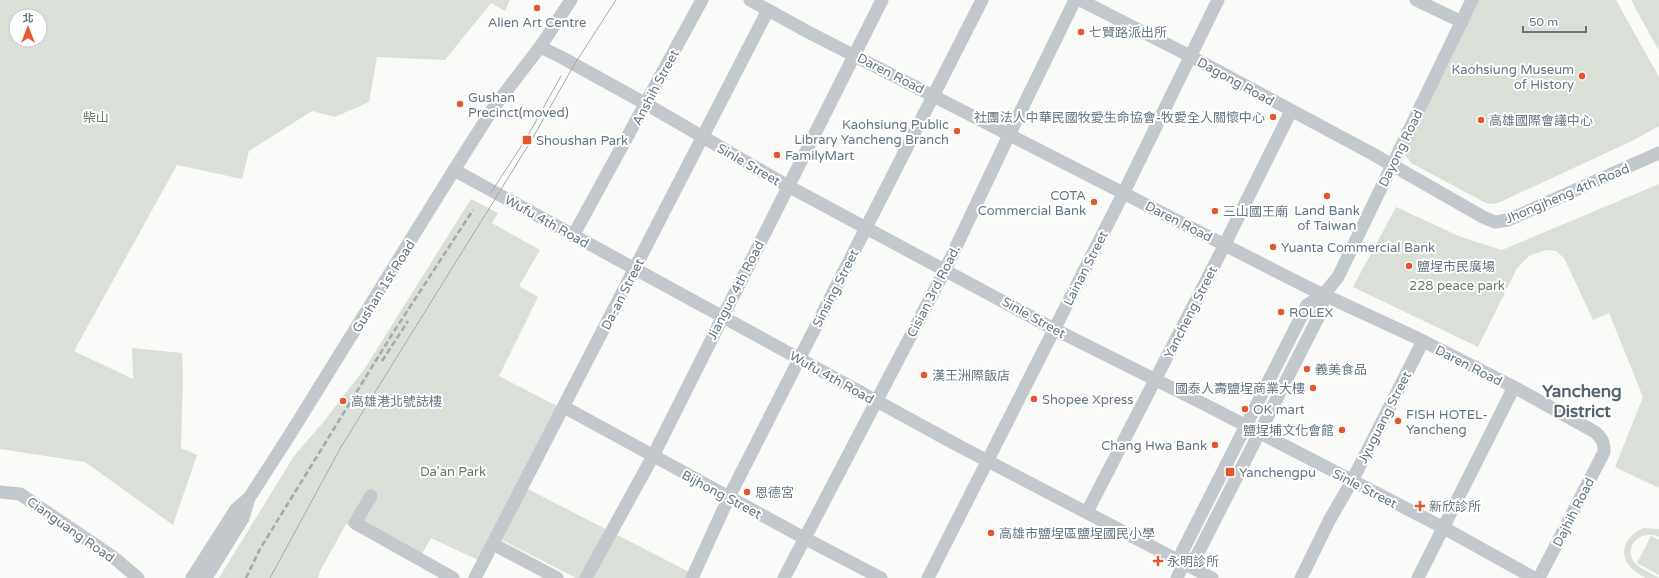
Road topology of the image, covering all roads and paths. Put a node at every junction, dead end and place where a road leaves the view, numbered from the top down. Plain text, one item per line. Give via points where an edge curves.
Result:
1 (570, 0) edge
2 (702, 0) edge
3 (750, 0) edge
4 (882, 0) edge
5 (982, 0) edge
6 (1075, 0) edge
7 (1080, 0) edge
8 (1218, 0) edge
9 (1416, 0) edge
10 (1472, 0) edge
11 (768, 10) junction
12 (1462, 22) junction
13 (540, 47) junction
14 (854, 55) junction
15 (1190, 56) junction
16 (933, 95) junction
17 (646, 104) junction
18 (1291, 111) junction
19 (1009, 134) junction
20 (703, 136) junction
21 (1659, 153) edge
22 (1392, 166) junction
23 (454, 170) junction
24 (788, 186) junction
25 (1124, 192) junction
26 (866, 228) junction
27 (573, 236) junction
28 (1225, 244) junction
29 (634, 270) junction
30 (945, 270) junction
31 (1324, 294) junction
32 (722, 316) junction
33 (1054, 329) junction
34 (1423, 341) junction
35 (800, 359) junction
36 (1155, 380) junction
37 (1514, 387) junction
38 (876, 401) junction
39 (564, 407) junction
40 (1246, 426) junction
41 (1258, 433) junction
42 (1604, 445) joint
43 (653, 456) junction
44 (988, 460) junction
45 (1352, 481) junction
46 (0, 492) edge
47 (370, 496) dead end
48 (729, 497) junction
49 (249, 498) junction
50 (1087, 512) junction
51 (1444, 528) junction
52 (806, 539) junction
53 (493, 544) junction
54 (1184, 563) junction
55 (138, 578) edge
56 (192, 578) edge
57 (206, 578) edge
58 (453, 578) edge
59 (475, 578) edge
60 (558, 578) edge
61 (586, 578) edge
62 (692, 578) edge
63 (784, 578) edge
64 (881, 578) edge
65 (928, 578) edge
66 (1177, 578) edge
67 (1212, 578) edge
68 (1301, 578) edge
69 (1418, 578) edge
70 (1534, 578) edge
71 (1540, 578) edge

1 - 13 street, Gushan 1st Road
2 - 17 street, Anshih Street
3 - 11 street, Daren Road
4 - 14 street, Jianguo 4th Road
5 - 16 street, Sinsing Street
6 - 19 street, Cisian 3rd Road.
7 - 15 street, Dagong Road
8 - 15 street, Lainan Street
9 - 12 street
10 - 12 street, Dayong Road
11 - 14 street, Daren Road
11 - 20 street, Da-an Street
12 - 22 street, Dayong Road
13 - 17 street, Sinle Street
13 - 23 street, Gushan 1st Road via 494,107
14 - 16 street, Daren Road
14 - 24 street, Jianguo 4th Road
15 - 18 street, Dagong Road
15 - 25 street, Lainan Street
16 - 19 street, Daren Road
16 - 26 street, Sinsing Street
17 - 20 street, Sinle Street
17 - 27 street, Anshih Street
18 - 22 street, Dagong Road
18 - 28 street, Yancheng Street
19 - 25 street, Daren Road
19 - 30 street, Cisian 3rd Road.
20 - 24 street, Sinle Street
20 - 29 street, Da-an Street
21 - 22 street, Jhongjheng 4th Road via 1508,220 1495,222
22 - 31 street, Dayong Road via 1338,277
23 - 27 street, Wufu 4th Road
23 - 49 street, Gushan 1st Road
24 - 26 street, Sinle Street
24 - 32 street, Jianguo 4th Road
25 - 28 street, Daren Road
25 - 33 street, Lainan Street
26 - 30 street, Sinle Street
26 - 35 street, Sinsing Street
27 - 29 street, Wufu 4th Road
28 - 31 street, Daren Road
28 - 36 street, Yancheng Street
29 - 32 street, Wufu 4th Road
29 - 39 street, Da-an Street
30 - 33 street, Sinle Street
30 - 38 street, Cisian 3rd Road.
31 - 34 street, Daren Road
31 - 40 street, Dayong Road via 1305,308
31 - 41 street, Dayong Road via 1321,312
32 - 35 street, Wufu 4th Road
32 - 43 street, Jianguo 4th Road
33 - 36 street, Sinle Street
33 - 44 street, Lainan Street
34 - 37 street, Daren Road
34 - 45 street, Jyuguang Street
35 - 38 street, Wufu 4th Road
35 - 48 street, Sinsing Street
36 - 40 street, Sinle Street
36 - 50 street, Yancheng Street
37 - 42 street, Daren Road via 1595,432 1601,437
37 - 51 street
38 - 44 street, Wufu 4th Road
38 - 52 street, Cisian 3rd Road.
39 - 43 street, Bijhong Street
39 - 53 street, Da-an Street
40 - 41 street, Sinle Street
40 - 54 street, Dayong Road via 1182,552
41 - 45 street, Sinle Street
41 - 54 street, Dayong Road via 1196,557
42 - 71 street, Dajhih Road via 1604,452
43 - 48 street, Bijhong Street
43 - 61 street, Jianguo 4th Road
44 - 50 street, Wufu 4th Road
44 - 65 street, Lainan Street
45 - 51 street, Sinle Street
45 - 68 street, Jyuguang Street
46 - 55 street, Cianguang Road via 20,494 113,557
47 - 58 street via 355,523
48 - 52 street, Bijhong Street
48 - 62 street, Sinsing Street
49 - 56 street via 236,509
49 - 57 street, Gushan 1st Road via 243,518
50 - 54 street, Wufu 4th Road
51 - 69 street
51 - 70 street, Sinle Street
52 - 63 street, Cisian 3rd Road.
52 - 64 street, Bijhong Street
53 - 59 street, Da-an Street
53 - 60 street
54 - 66 street, Dayong Road
54 - 67 street, Wufu 4th Road

